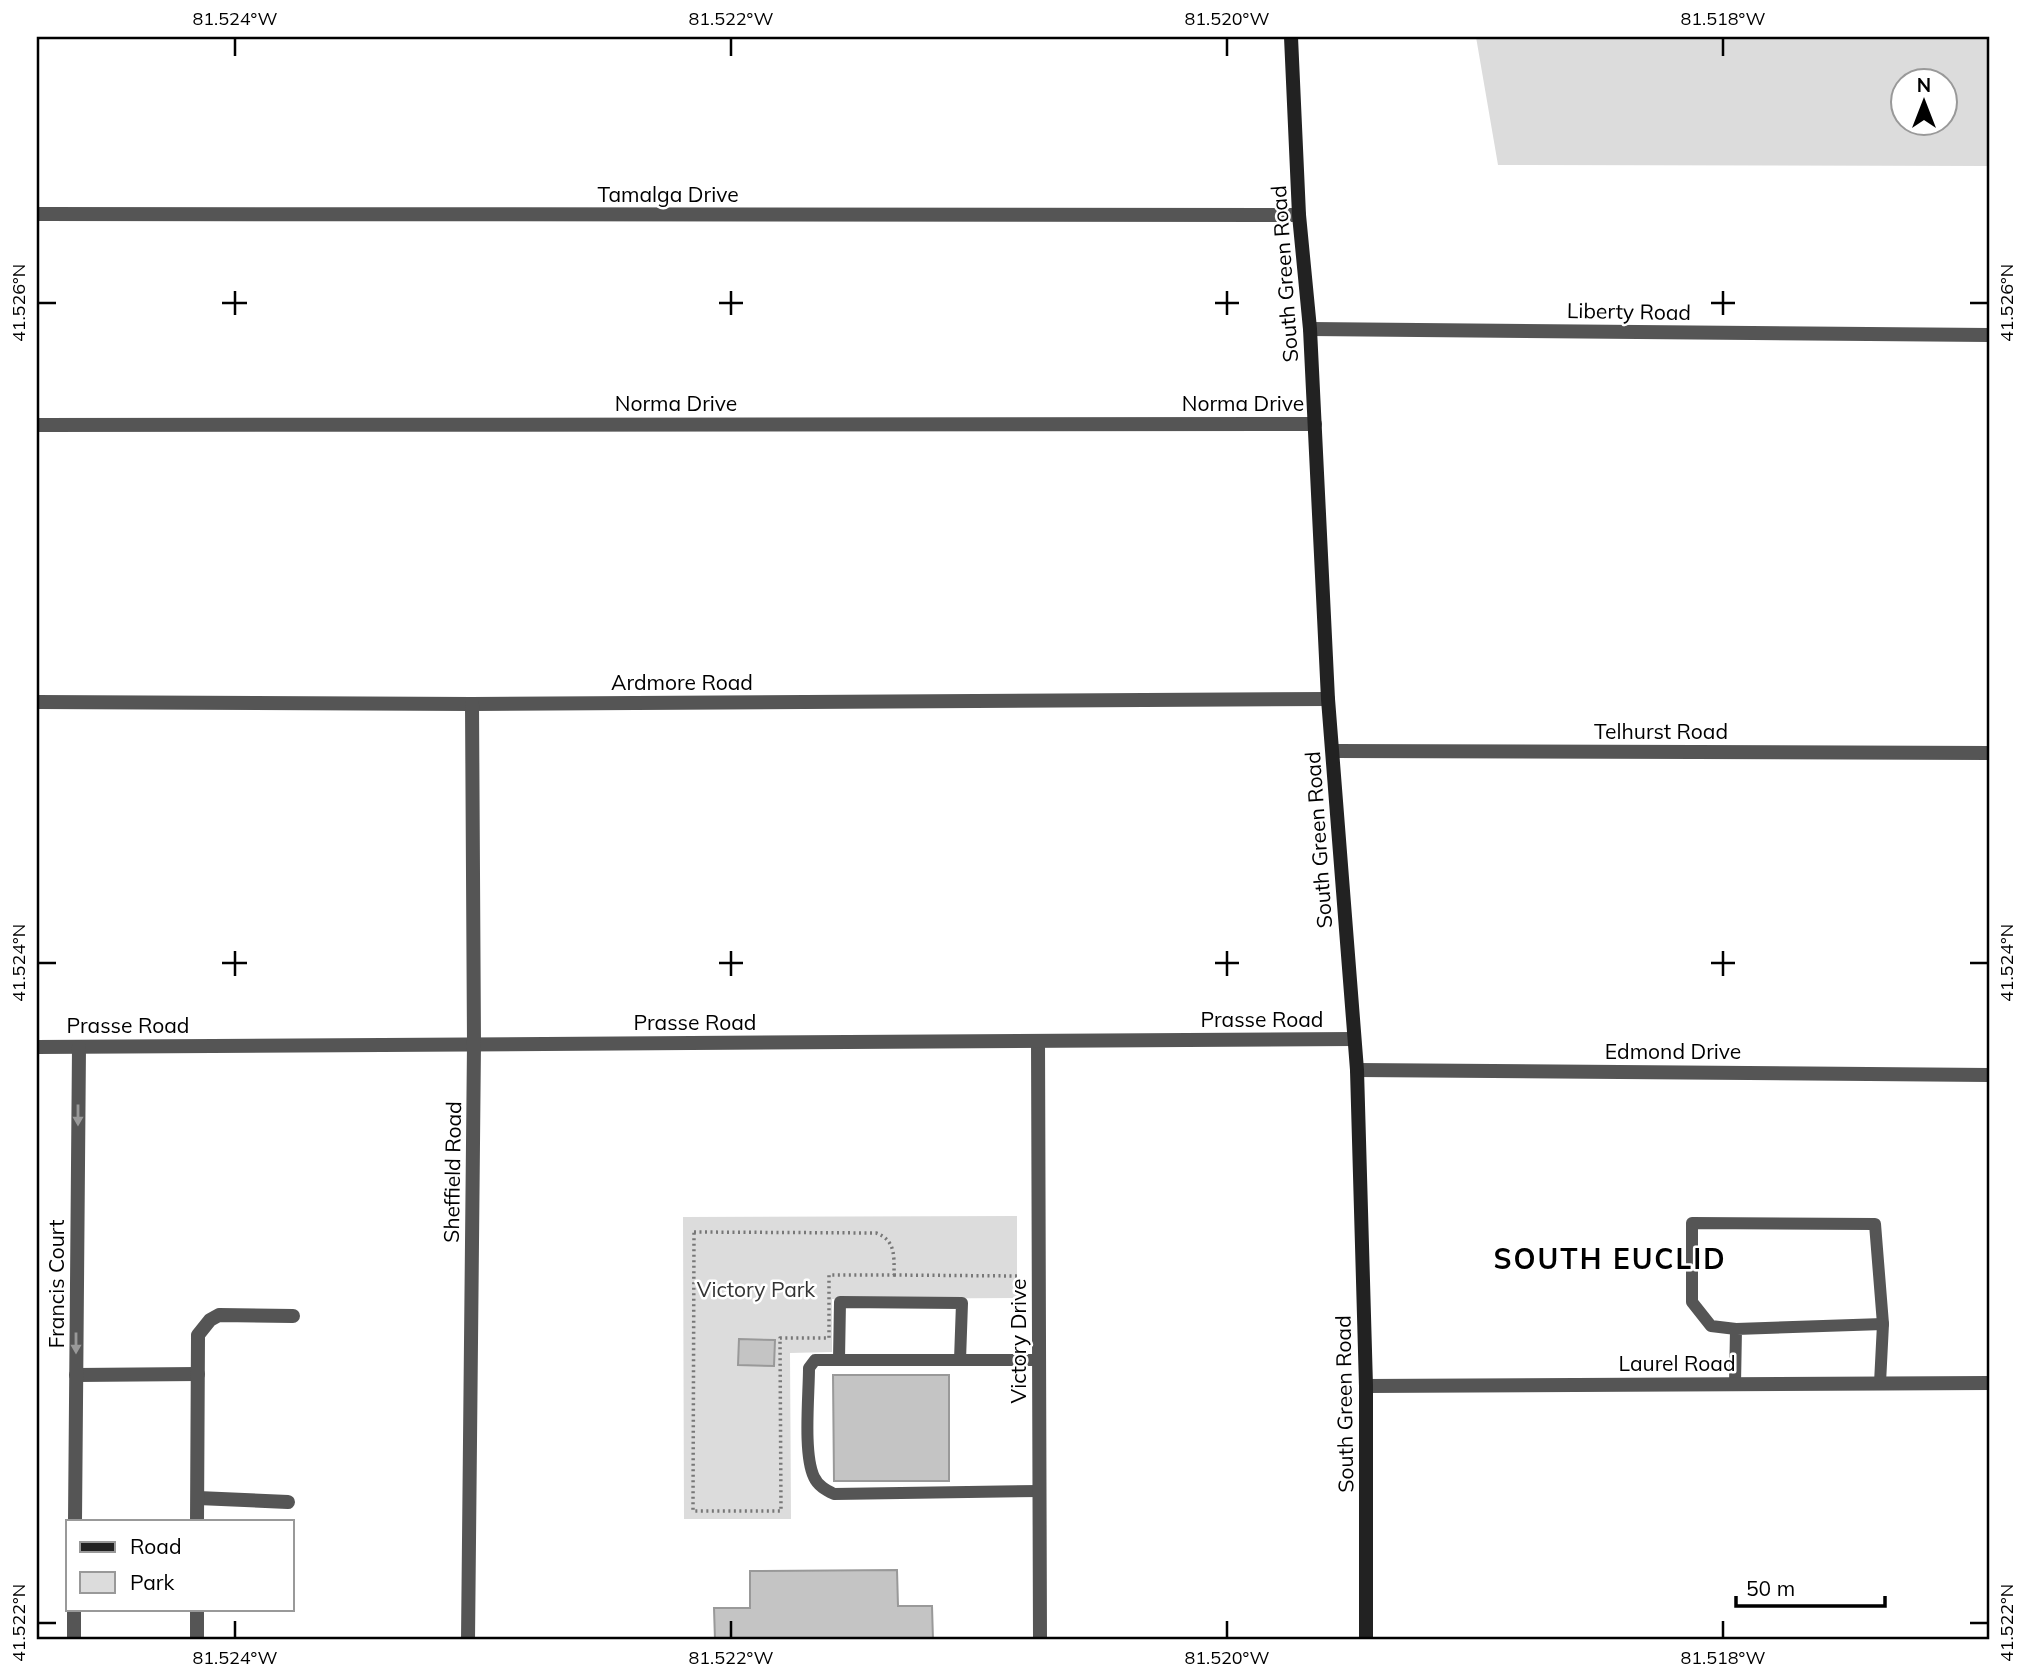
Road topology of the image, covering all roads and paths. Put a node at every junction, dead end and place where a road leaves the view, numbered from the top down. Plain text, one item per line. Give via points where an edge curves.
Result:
1 (1291, 37) edge
2 (37, 214) edge
3 (1299, 215) junction
4 (1310, 329) junction
5 (1989, 335) edge
6 (1315, 424) junction
7 (37, 425) edge
8 (1328, 699) junction
9 (37, 702) edge
10 (472, 704) junction
11 (1334, 751) junction
12 (1989, 753) edge
13 (1354, 1039) junction
14 (1038, 1041) junction
15 (474, 1044) junction
16 (37, 1047) edge
17 (79, 1047) junction
18 (1357, 1070) junction
19 (1989, 1075) edge
20 (894, 1275) junction
21 (1017, 1276) dead end
22 (293, 1316) dead end
23 (1883, 1324) junction
24 (1736, 1329) junction
25 (839, 1359) junction
26 (960, 1360) junction
27 (1039, 1360) junction
28 (198, 1374) junction
29 (76, 1375) junction
30 (1881, 1383) junction
31 (1989, 1383) edge
32 (1735, 1384) junction
33 (1366, 1385) junction
34 (1040, 1492) junction
35 (198, 1498) junction
36 (288, 1502) dead end
37 (75, 1520) edge
38 (197, 1520) edge
39 (74, 1610) edge
40 (197, 1610) edge
41 (74, 1640) edge
42 (197, 1640) edge
43 (468, 1640) edge
44 (1040, 1640) edge
45 (1366, 1640) edge

1 - 3 main road, South Green Road
2 - 3 street, Tamalga Drive
3 - 4 main road, South Green Road
4 - 5 street, Liberty Road
4 - 6 main road, South Green Road
6 - 7 street, Norma Drive
6 - 8 main road, South Green Road
8 - 10 street, Ardmore Road
8 - 11 main road, South Green Road
9 - 10 street, Ardmore Road
10 - 15 street, Sheffield Road
11 - 12 street, Telhurst Road
11 - 13 main road, South Green Road
13 - 14 street, Prasse Road
13 - 18 main road, South Green Road
14 - 15 street, Prasse Road
14 - 27 street, Victory Drive
15 - 17 street, Prasse Road
15 - 43 street, Sheffield Road
16 - 17 street, Prasse Road
17 -> 29 street, Francis Court
18 - 19 street, Edmond Drive
18 - 33 main road, South Green Road
20 - 20 path via 829,1275 829,1338 780,1338 781,1511 693,1511 694,1232 876,1233 894,1250
20 - 21 path
22 - 28 street via 219,1315 210,1320 198,1335
23 - 24 lane
23 - 24 lane via 1875,1224 1692,1223 1692,1302 1711,1326
23 - 30 lane
24 - 32 lane
25 - 26 lane
25 - 26 lane via 841,1302 962,1303
25 - 34 lane via 815,1360 809,1368 808,1460 819,1486 834,1494
26 - 27 lane
27 - 34 street, Victory Drive
28 - 29 street
28 - 35 street
29 - 37 street, Francis Court
30 - 31 street, Laurel Road
30 - 32 street, Laurel Road
32 - 33 street, Laurel Road
33 - 45 main road, South Green Road
34 - 44 street, Victory Drive
35 - 36 street
35 - 38 street
39 - 41 street
40 - 42 street

